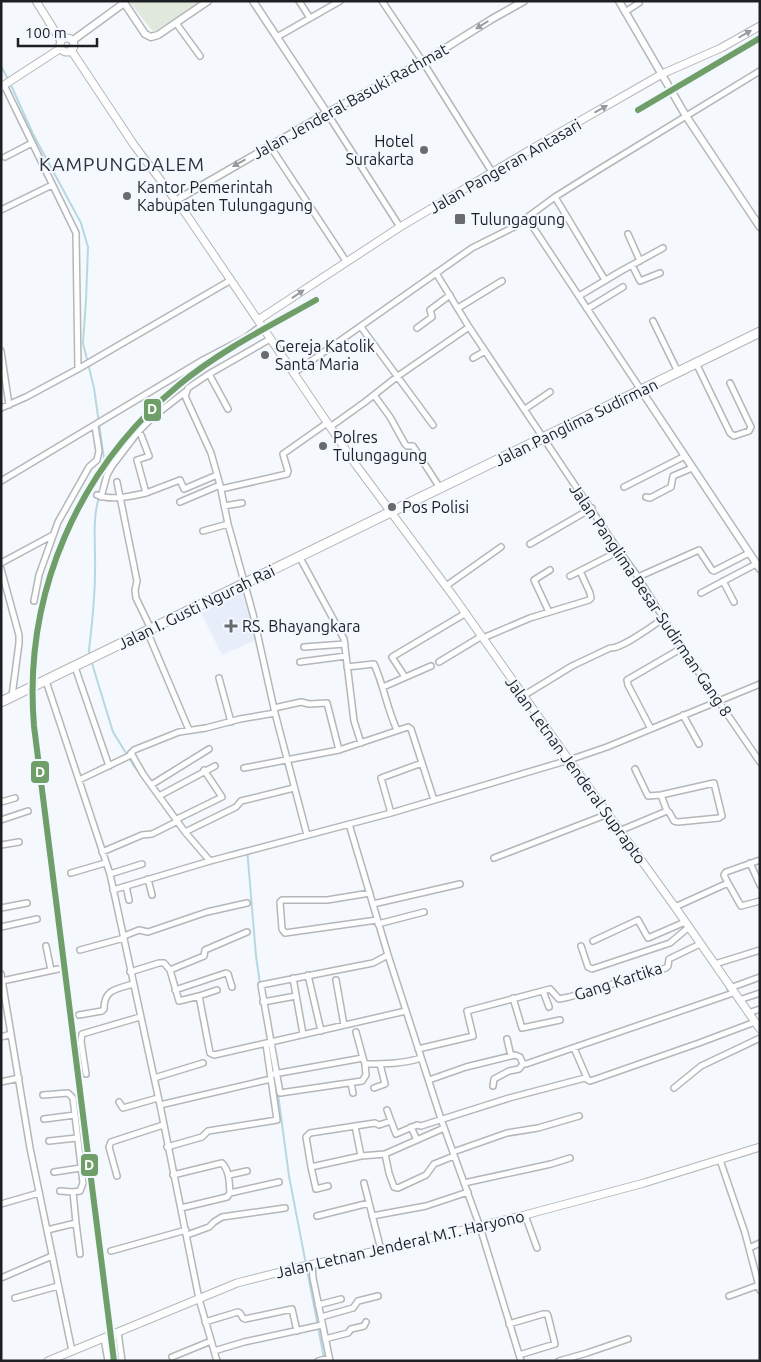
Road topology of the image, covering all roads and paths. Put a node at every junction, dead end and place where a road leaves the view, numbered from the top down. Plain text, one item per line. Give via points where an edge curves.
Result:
1 (36, 1) edge
2 (208, 1) edge
3 (253, 1) edge
4 (299, 1) edge
5 (340, 1) edge
6 (382, 1) edge
7 (524, 1) edge
8 (619, 1) edge
9 (124, 2) edge
10 (514, 4) edge
11 (640, 4) dead end
12 (626, 12) junction
13 (310, 18) junction
14 (176, 23) junction
15 (760, 26) edge
16 (277, 37) junction
17 (72, 41) junction
18 (61, 45) junction
19 (71, 50) junction
20 (200, 56) dead end
21 (423, 62) junction
22 (760, 71) edge
23 (662, 74) junction
24 (4, 85) edge
25 (327, 113) junction
26 (686, 116) junction
27 (32, 143) junction
28 (270, 146) junction
29 (4, 157) dead end
30 (492, 172) junction
31 (52, 185) junction
32 (555, 197) junction
33 (176, 200) junction
34 (1, 210) edge
35 (527, 218) junction
36 (400, 227) junction
37 (760, 227) edge
38 (628, 234) dead end
39 (663, 248) dead end
40 (346, 261) junction
41 (640, 261) junction
42 (632, 265) junction
43 (436, 273) junction
44 (660, 273) dead end
45 (231, 280) junction
46 (605, 280) junction
47 (502, 281) dead end
48 (623, 287) dead end
49 (450, 295) junction
50 (579, 296) junction
51 (458, 308) junction
52 (587, 309) junction
53 (653, 322) dead end
54 (260, 323) junction
55 (469, 326) junction
56 (361, 327) junction
57 (417, 328) dead end
58 (760, 332) edge
59 (270, 339) junction
60 (485, 350) junction
61 (1, 351) edge
62 (473, 358) dead end
63 (696, 363) junction
64 (79, 368) junction
65 (678, 372) junction
66 (294, 373) junction
67 (209, 374) junction
68 (398, 376) junction
69 (730, 383) dead end
70 (641, 390) junction
71 (185, 392) junction
72 (550, 392) dead end
73 (374, 395) junction
74 (10, 405) junction
75 (1, 408) edge
76 (228, 409) dead end
77 (525, 409) junction
78 (98, 424) junction
79 (328, 425) junction
80 (433, 425) dead end
81 (138, 432) junction
82 (543, 438) junction
83 (685, 456) junction
84 (692, 468) junction
85 (217, 476) junction
86 (1, 481) edge
87 (117, 482) dead end
88 (221, 487) junction
89 (624, 487) dead end
90 (440, 488) junction
91 (146, 493) junction
92 (120, 497) junction
93 (646, 497) dead end
94 (180, 502) dead end
95 (242, 503) dead end
96 (224, 506) junction
97 (592, 508) junction
98 (391, 512) junction
99 (228, 524) junction
100 (203, 531) dead end
101 (53, 536) junction
102 (530, 544) dead end
103 (501, 547) dead end
104 (619, 551) junction
105 (760, 554) edge
106 (299, 556) junction
107 (754, 561) edge
108 (1, 563) edge
109 (1, 570) edge
110 (550, 570) dead end
111 (580, 571) junction
112 (570, 576) dead end
113 (638, 577) junction
114 (723, 581) junction
115 (245, 583) junction
116 (446, 586) junction
117 (701, 592) dead end
118 (34, 601) dead end
119 (734, 602) dead end
120 (549, 612) junction
121 (466, 613) junction
122 (663, 619) junction
123 (149, 630) junction
124 (482, 637) junction
125 (345, 644) junction
126 (304, 647) dead end
127 (682, 648) junction
128 (346, 656) junction
129 (300, 662) dead end
130 (439, 662) dead end
131 (430, 666) dead end
132 (75, 667) junction
133 (347, 667) junction
134 (405, 677) junction
135 (220, 678) dead end
136 (46, 680) junction
137 (760, 684) edge
138 (383, 687) junction
139 (15, 695) junction
140 (523, 696) junction
141 (718, 701) junction
142 (1, 702) edge
143 (275, 711) junction
144 (682, 715) junction
145 (231, 722) junction
146 (651, 729) junction
147 (190, 730) junction
148 (397, 730) junction
149 (361, 743) junction
150 (699, 744) dead end
151 (209, 749) dead end
152 (339, 750) junction
153 (128, 756) junction
154 (287, 760) junction
155 (568, 760) junction
156 (760, 762) edge
157 (422, 763) junction
158 (109, 766) junction
159 (215, 766) dead end
160 (244, 768) dead end
161 (204, 770) junction
162 (635, 770) dead end
163 (79, 780) junction
164 (151, 785) junction
165 (294, 788) junction
166 (661, 795) junction
167 (159, 796) junction
168 (15, 798) dead end
169 (434, 800) junction
170 (1, 802) edge
171 (28, 811) dead end
172 (667, 811) junction
173 (391, 813) junction
174 (608, 814) junction
175 (1, 820) edge
176 (177, 822) junction
177 (349, 824) junction
178 (619, 831) junction
179 (185, 832) junction
180 (307, 835) junction
181 (19, 842) dead end
182 (1, 845) edge
183 (102, 852) junction
184 (494, 858) dead end
185 (210, 859) junction
186 (760, 860) edge
187 (105, 863) junction
188 (142, 864) dead end
189 (750, 864) junction
190 (71, 874) dead end
191 (110, 874) junction
192 (148, 879) junction
193 (460, 884) dead end
194 (728, 884) junction
195 (760, 885) edge
196 (126, 886) junction
197 (113, 890) junction
198 (370, 893) junction
199 (152, 895) dead end
200 (130, 900) dead end
201 (760, 901) edge
202 (27, 903) dead end
203 (247, 903) dead end
204 (373, 904) junction
205 (675, 907) junction
206 (1, 908) edge
207 (424, 912) dead end
208 (36, 919) dead end
209 (378, 922) junction
210 (687, 925) junction
211 (1, 927) edge
212 (247, 932) dead end
213 (124, 937) junction
214 (593, 941) dead end
215 (700, 944) junction
216 (46, 946) dead end
217 (581, 946) dead end
218 (80, 950) dead end
219 (760, 950) edge
220 (388, 955) junction
221 (715, 964) junction
222 (58, 969) dead end
223 (51, 970) junction
224 (170, 970) junction
225 (130, 972) junction
226 (1, 974) edge
227 (308, 975) junction
228 (760, 976) edge
229 (292, 978) junction
230 (336, 980) dead end
231 (2, 984) edge
232 (133, 984) junction
233 (232, 987) dead end
234 (175, 990) junction
235 (217, 990) dead end
236 (732, 990) junction
237 (543, 991) junction
238 (760, 993) edge
239 (198, 996) junction
240 (296, 996) junction
241 (512, 998) junction
242 (739, 1000) junction
243 (263, 1002) junction
244 (549, 1007) dead end
245 (760, 1009) edge
246 (406, 1011) junction
247 (748, 1013) junction
248 (79, 1015) dead end
249 (140, 1018) junction
250 (560, 1020) dead end
251 (754, 1022) junction
252 (344, 1025) junction
253 (760, 1029) edge
254 (321, 1030) junction
255 (356, 1032) dead end
256 (11, 1034) junction
257 (303, 1034) junction
258 (1, 1037) edge
259 (760, 1038) edge
260 (507, 1039) dead end
261 (269, 1043) junction
262 (574, 1048) junction
263 (418, 1049) junction
264 (511, 1056) junction
265 (421, 1058) junction
266 (364, 1061) junction
267 (203, 1063) dead end
268 (380, 1064) junction
269 (523, 1064) junction
270 (86, 1074) dead end
271 (274, 1075) junction
272 (19, 1078) junction
273 (154, 1078) junction
274 (587, 1078) junction
275 (429, 1080) junction
276 (1, 1082) edge
277 (351, 1083) junction
278 (493, 1086) dead end
279 (374, 1088) dead end
280 (674, 1088) dead end
281 (353, 1093) dead end
282 (43, 1095) dead end
283 (158, 1098) junction
284 (119, 1102) dead end
285 (160, 1105) junction
286 (387, 1110) dead end
287 (75, 1115) junction
288 (579, 1116) dead end
289 (44, 1119) dead end
290 (441, 1119) junction
291 (391, 1121) junction
292 (163, 1125) junction
293 (355, 1126) junction
294 (411, 1127) junction
295 (444, 1128) junction
296 (77, 1138) junction
297 (417, 1140) junction
298 (49, 1141) dead end
299 (167, 1147) junction
300 (760, 1147) edge
301 (385, 1154) junction
302 (453, 1154) junction
303 (361, 1156) junction
304 (570, 1158) dead end
305 (720, 1160) junction
306 (311, 1166) junction
307 (81, 1168) junction
308 (247, 1171) dead end
309 (54, 1172) dead end
310 (229, 1175) junction
311 (117, 1176) dead end
312 (173, 1176) junction
313 (279, 1182) dead end
314 (364, 1183) dead end
315 (464, 1183) junction
316 (328, 1186) dead end
317 (60, 1191) dead end
318 (73, 1192) junction
319 (468, 1192) junction
320 (39, 1193) junction
321 (230, 1193) junction
322 (369, 1203) junction
323 (1, 1204) edge
324 (181, 1208) junction
325 (285, 1208) dead end
326 (526, 1215) junction
327 (317, 1216) dead end
328 (372, 1216) junction
329 (76, 1223) junction
330 (480, 1227) junction
331 (47, 1230) junction
332 (186, 1233) junction
333 (760, 1243) edge
334 (537, 1248) dead end
335 (749, 1248) junction
336 (380, 1250) junction
337 (111, 1251) dead end
338 (80, 1254) dead end
339 (52, 1256) junction
340 (309, 1265) junction
341 (758, 1273) edge
342 (1, 1278) edge
343 (58, 1286) junction
344 (759, 1287) edge
345 (378, 1296) dead end
346 (729, 1296) dead end
347 (15, 1298) dead end
348 (199, 1299) junction
349 (341, 1300) dead end
350 (318, 1305) junction
351 (320, 1317) junction
352 (205, 1322) junction
353 (366, 1322) dead end
354 (509, 1324) junction
355 (319, 1326) junction
356 (297, 1331) junction
357 (118, 1332) junction
358 (104, 1338) junction
359 (325, 1339) junction
360 (628, 1339) dead end
361 (211, 1341) junction
362 (72, 1351) junction
363 (214, 1351) junction
364 (172, 1357) dead end
365 (520, 1358) edge
366 (325, 1360) edge
367 (48, 1361) edge
368 (108, 1361) edge
369 (122, 1361) edge
370 (217, 1361) edge
371 (559, 1361) edge

1 - 18 main road
2 - 14 street
3 - 16 street
4 - 13 street
5 - 13 street
6 - 21 street
7 - 10 street, Jalan Jenderal Basuki Rachmat
8 - 12 street
9 - 14 street via 148,36 155,37
9 - 17 street
10 -> 21 street, Jalan Jenderal Basuki Rachmat
11 - 12 street
12 - 23 street
13 - 16 street
14 - 20 street
23 -> 15 main road, Jalan Pangeran Antasari
16 - 25 street
17 - 18 main road via 67,38
17 - 19 main road
18 - 19 main road via 67,51
18 - 24 main road
19 - 33 main road, Jalan Letnan Jenderal Suprapto via 134,145
21 - 25 street, Jalan Jenderal Basuki Rachmat
21 - 30 street
22 - 26 street
23 - 26 street
30 -> 23 main road, Jalan Pangeran Antasari
24 - 27 street
25 - 28 street, Jalan Jenderal Basuki Rachmat
25 - 36 street
26 - 32 street
26 - 37 street
27 - 29 street
27 - 31 street
28 -> 33 street, Jalan Jenderal Basuki Rachmat
28 - 40 street
30 - 36 main road, Jalan Pangeran Antasari
31 - 34 street
31 - 64 street via 77,240
32 - 35 street
32 - 46 street
33 - 45 main road, Jalan Letnan Jenderal Suprapto
35 - 43 street via 472,248
35 - 50 street
36 - 40 main road, Jalan Pangeran Antasari
38 - 41 street
39 - 41 street
54 -> 40 main road, Jalan Pangeran Antasari
41 - 42 street
42 - 44 street via 640,281
42 - 46 street
43 - 49 street, Jalan Panglima Besar Sudirman Gang 8
43 - 56 street
45 - 54 main road, Jalan Letnan Jenderal Suprapto
45 - 64 street
46 - 50 street
47 - 51 street
48 - 52 street
49 - 51 street, Jalan Panglima Besar Sudirman Gang 8
49 - 57 street via 430,310 432,317
50 - 52 street
51 - 55 street, Jalan Panglima Besar Sudirman Gang 8
52 - 70 street
53 - 65 street
54 - 59 main road, Jalan Letnan Jenderal Suprapto
54 - 78 street via 245,338
55 - 60 street, Jalan Panglima Besar Sudirman Gang 8
55 - 68 street
56 - 66 street
56 - 68 street
58 - 63 highway, Jalan Panglima Sudirman
59 - 66 main road, Jalan Letnan Jenderal Suprapto
59 - 67 street
60 - 62 street
60 - 77 street, Jalan Panglima Besar Sudirman Gang 8
61 - 74 street
63 - 65 highway, Jalan Panglima Sudirman
63 - 69 street via 734,436 749,431 751,427
64 - 74 street
65 - 70 highway, Jalan Panglima Sudirman
66 - 79 main road, Jalan Letnan Jenderal Suprapto
67 - 71 street
67 - 76 street
68 - 73 street
68 - 80 street
70 - 82 highway, Jalan Panglima Sudirman
70 - 83 street
71 - 81 street
71 - 85 street via 186,401 208,445
72 - 77 street
73 - 79 street
73 - 90 street via 405,444 414,446
74 - 75 street
77 - 82 street, Jalan Panglima Besar Sudirman Gang 8
78 - 86 street
78 - 101 street via 98,460 89,466
79 - 88 street via 284,454 287,474
79 - 98 main road, Jalan Letnan Jenderal Suprapto
81 - 91 street via 149,456 137,460
81 - 92 street via 112,466 99,496
82 - 90 highway, Jalan Panglima Sudirman
82 - 97 street, Jalan Panglima Besar Sudirman Gang 8
83 - 84 street
83 - 89 street
84 - 93 street via 673,476 669,489
84 - 107 street
85 - 88 street
85 - 91 street via 184,489 180,480
87 - 92 street
88 - 94 street
88 - 96 street
90 - 98 highway, Jalan Panglima Sudirman
91 - 92 street
92 - 123 street via 137,581 136,598
95 - 96 street
96 - 99 street
97 - 102 street
97 - 104 street, Jalan Panglima Besar Sudirman Gang 8
98 - 106 highway, Jalan I. Gusti Ngurah Rai
98 - 116 main road, Jalan Letnan Jenderal Suprapto
99 - 100 street
99 - 115 street
101 - 108 street
101 - 118 street
103 - 116 street
104 - 111 street
104 - 113 street, Jalan Panglima Besar Sudirman Gang 8
105 - 107 street
106 - 115 highway, Jalan I. Gusti Ngurah Rai
106 - 125 street via 342,632
107 - 113 street via 714,571 699,550
107 - 114 street
109 - 139 street via 19,634
110 - 120 street via 534,580
111 - 112 street
111 - 120 street via 591,598
113 - 122 street, Jalan Panglima Besar Sudirman Gang 8
114 - 117 street
114 - 119 street
115 - 123 highway, Jalan I. Gusti Ngurah Rai
115 - 143 street
116 - 121 main road, Jalan Letnan Jenderal Suprapto
120 - 124 street
121 - 124 main road, Jalan Letnan Jenderal Suprapto
121 - 134 street via 392,657
122 - 127 street, Jalan Panglima Besar Sudirman Gang 8
122 - 140 street via 629,642 577,663
123 - 132 highway, Jalan I. Gusti Ngurah Rai
123 - 147 street
124 - 130 street
124 - 140 main road, Jalan Letnan Jenderal Suprapto
125 - 126 street
125 - 128 street
127 - 141 street, Jalan Panglima Besar Sudirman Gang 8
127 - 146 street via 627,680
128 - 129 street
128 - 133 street
131 - 134 street
132 - 136 highway, Jalan I. Gusti Ngurah Rai
132 - 158 street
133 - 138 street via 373,663
133 - 149 street via 354,721
134 - 138 street
135 - 145 street
136 - 139 highway, Jalan I. Gusti Ngurah Rai
136 - 163 street
137 - 141 street
138 - 148 street
139 - 142 highway, Jalan I. Gusti Ngurah Rai
140 - 155 main road, Jalan Letnan Jenderal Suprapto
141 - 144 street
141 - 156 street, Jalan Panglima Besar Sudirman Gang 8
143 - 145 street
143 - 152 street via 301,702 327,703
143 - 154 street
144 - 146 street
144 - 150 street
145 - 147 street
146 - 155 street
147 - 153 street via 146,744
148 - 149 street
148 - 157 street via 410,728
149 - 152 street
151 - 164 street
152 - 154 street
153 - 158 street
153 - 164 street
154 - 160 street
154 - 165 street
155 - 169 street
155 - 174 main road, Jalan Letnan Jenderal Suprapto
157 - 169 street
157 - 173 street via 381,778
158 - 163 street
159 - 161 street
161 - 167 street
161 - 176 street via 222,796
162 - 166 street via 647,795
163 - 183 street
164 - 167 street
165 - 179 street via 241,801 236,807
165 - 180 street
166 - 172 street
166 - 172 street via 714,783 722,816 676,822
167 - 176 street
168 - 170 street
169 - 173 street
171 - 175 street
172 - 178 street
173 - 177 street
174 - 178 main road, Jalan Letnan Jenderal Suprapto
174 - 184 street
176 - 179 street
176 - 183 street
177 - 180 street
177 - 198 street
178 - 205 main road, Jalan Letnan Jenderal Suprapto
179 - 185 street
180 - 185 street
181 - 182 street
183 - 187 street
185 - 192 street
186 - 189 street
187 - 190 street
187 - 191 street
188 - 191 street
189 - 194 street via 725,874
189 - 195 street
191 - 197 street
192 - 196 street
192 - 199 street
193 - 204 street
194 - 201 street via 741,906
194 - 205 street
196 - 197 street
196 - 200 street
197 - 213 street
198 - 204 street
198 - 209 street via 327,900 282,900 282,930 285,933
202 - 206 street
203 - 213 street via 207,912 148,932 139,930
204 - 209 street
205 - 210 main road, Jalan Letnan Jenderal Suprapto
207 - 209 street
208 - 211 street
209 - 220 street
210 - 214 street via 648,938 638,920
210 - 215 main road, Jalan Letnan Jenderal Suprapto
210 - 217 street via 670,942 592,969 588,967
212 - 224 street
213 - 218 street
213 - 225 street
215 - 221 main road, Jalan Letnan Jenderal Suprapto
215 - 237 street, Gang Kartika via 669,959 666,968 559,999 550,989
216 - 223 street
219 - 221 street
220 - 227 street via 373,963
220 - 246 street
221 - 236 main road, Jalan Letnan Jenderal Suprapto
222 - 223 street
223 - 231 street
224 - 225 street via 162,963
224 - 234 street
225 - 232 street
226 - 231 street
227 - 229 street
227 - 254 street
228 - 236 street
229 - 240 street
229 - 243 street via 261,985
230 - 252 street
231 - 256 street
232 - 248 street via 109,993 102,1011
232 - 249 street
233 - 234 street via 226,973
234 - 239 street via 179,1001
235 - 239 street
236 - 242 main road, Jalan Letnan Jenderal Suprapto
236 - 262 street
237 - 241 street
237 - 244 street
238 - 242 street
239 - 261 street via 211,1055
240 - 243 street
240 - 257 street
241 - 250 street via 522,1028
241 - 263 street via 467,1011 473,1036
242 - 247 main road, Jalan Letnan Jenderal Suprapto
243 - 261 street
245 - 247 street
246 - 252 street
246 - 263 street
247 - 251 main road, Jalan Letnan Jenderal Suprapto
249 - 270 street via 82,1034
249 - 273 street
251 - 253 main road, Jalan Letnan Jenderal Suprapto
251 - 274 street via 604,1076
252 - 254 street
254 - 257 street
255 - 266 street
256 - 258 street
256 - 272 street
257 - 261 street
259 - 280 street via 701,1066
260 - 264 street
261 - 271 street
262 - 269 street
262 - 274 street
263 - 265 street
264 - 269 street via 520,1056
264 - 275 street
265 - 268 street via 399,1064
265 - 275 street
266 - 268 street
266 - 271 street
266 - 277 street via 364,1080
267 - 273 street
268 - 279 street via 385,1084
269 - 278 street via 519,1069 494,1079
271 - 277 street via 280,1093
271 - 285 street
271 - 299 street via 277,1120 208,1132
272 - 276 street
272 - 320 street
273 - 283 street
274 - 290 street
275 - 290 street
277 - 281 street
282 - 287 street via 69,1094 73,1098
283 - 284 street via 123,1108
283 - 285 street
285 - 292 street
286 - 291 street
287 - 289 street
287 - 296 street
288 - 302 street via 507,1133
290 - 294 street
290 - 295 street
291 - 293 street
291 - 294 street via 396,1134
292 - 299 street
292 - 311 street via 111,1142 109,1147
293 - 303 street
293 - 306 street via 307,1135
294 - 297 street
295 - 297 street
295 - 302 street
296 - 298 street
296 - 307 street
297 - 301 street
299 - 312 street
300 - 305 main road, Jalan Letnan Jenderal M.T. Haryono
301 - 302 street via 390,1178 398,1188 426,1175 434,1164
301 - 303 street
302 - 315 street
303 - 306 street
304 - 315 street
305 - 326 main road, Jalan Letnan Jenderal M.T. Haryono
305 - 335 street
306 - 316 street via 316,1189
307 - 309 street
307 - 318 street via 82,1189
308 - 310 street
310 - 312 street via 222,1164
310 - 321 street
312 - 324 street
313 - 321 street
314 - 322 street
315 - 319 street
317 - 318 street
318 - 329 street
319 - 328 street via 426,1206
319 - 330 street
320 - 323 street
320 - 331 street
321 - 324 street via 226,1197
322 - 327 street
322 - 328 street
324 - 332 street
325 - 332 street via 222,1217 209,1227
326 - 330 main road, Jalan Letnan Jenderal M.T. Haryono
326 - 334 street
328 - 336 street
329 - 331 street
329 - 338 street
330 - 336 main road, Jalan Letnan Jenderal M.T. Haryono
330 - 354 street
331 - 339 street
332 - 337 street
332 - 348 street
333 - 335 street
335 - 341 street
336 - 340 main road, Jalan Letnan Jenderal M.T. Haryono
339 - 342 street
339 - 343 street
340 - 348 main road, Jalan Letnan Jenderal M.T. Haryono via 237,1283
340 - 350 street
341 - 344 street
343 - 347 street
343 - 362 street
344 - 346 street
345 - 351 street via 358,1301 353,1308
348 - 352 street
348 - 357 main road, Jalan Letnan Jenderal M.T. Haryono
349 - 350 street
350 - 351 street
351 - 355 street
352 - 356 street via 238,1312 245,1319 292,1309
352 - 361 street
353 - 359 street via 348,1333
354 - 365 street
354 - 365 street via 543,1314 548,1316 555,1344
355 - 356 street
355 - 359 street
356 - 363 street
357 - 358 main road, Jalan Letnan Jenderal M.T. Haryono
357 - 369 street
358 - 362 main road, Jalan Letnan Jenderal M.T. Haryono
358 - 368 street
359 - 366 street
360 - 371 street
361 - 363 street
361 - 364 street
362 - 367 main road, Jalan Letnan Jenderal M.T. Haryono
363 - 370 street

